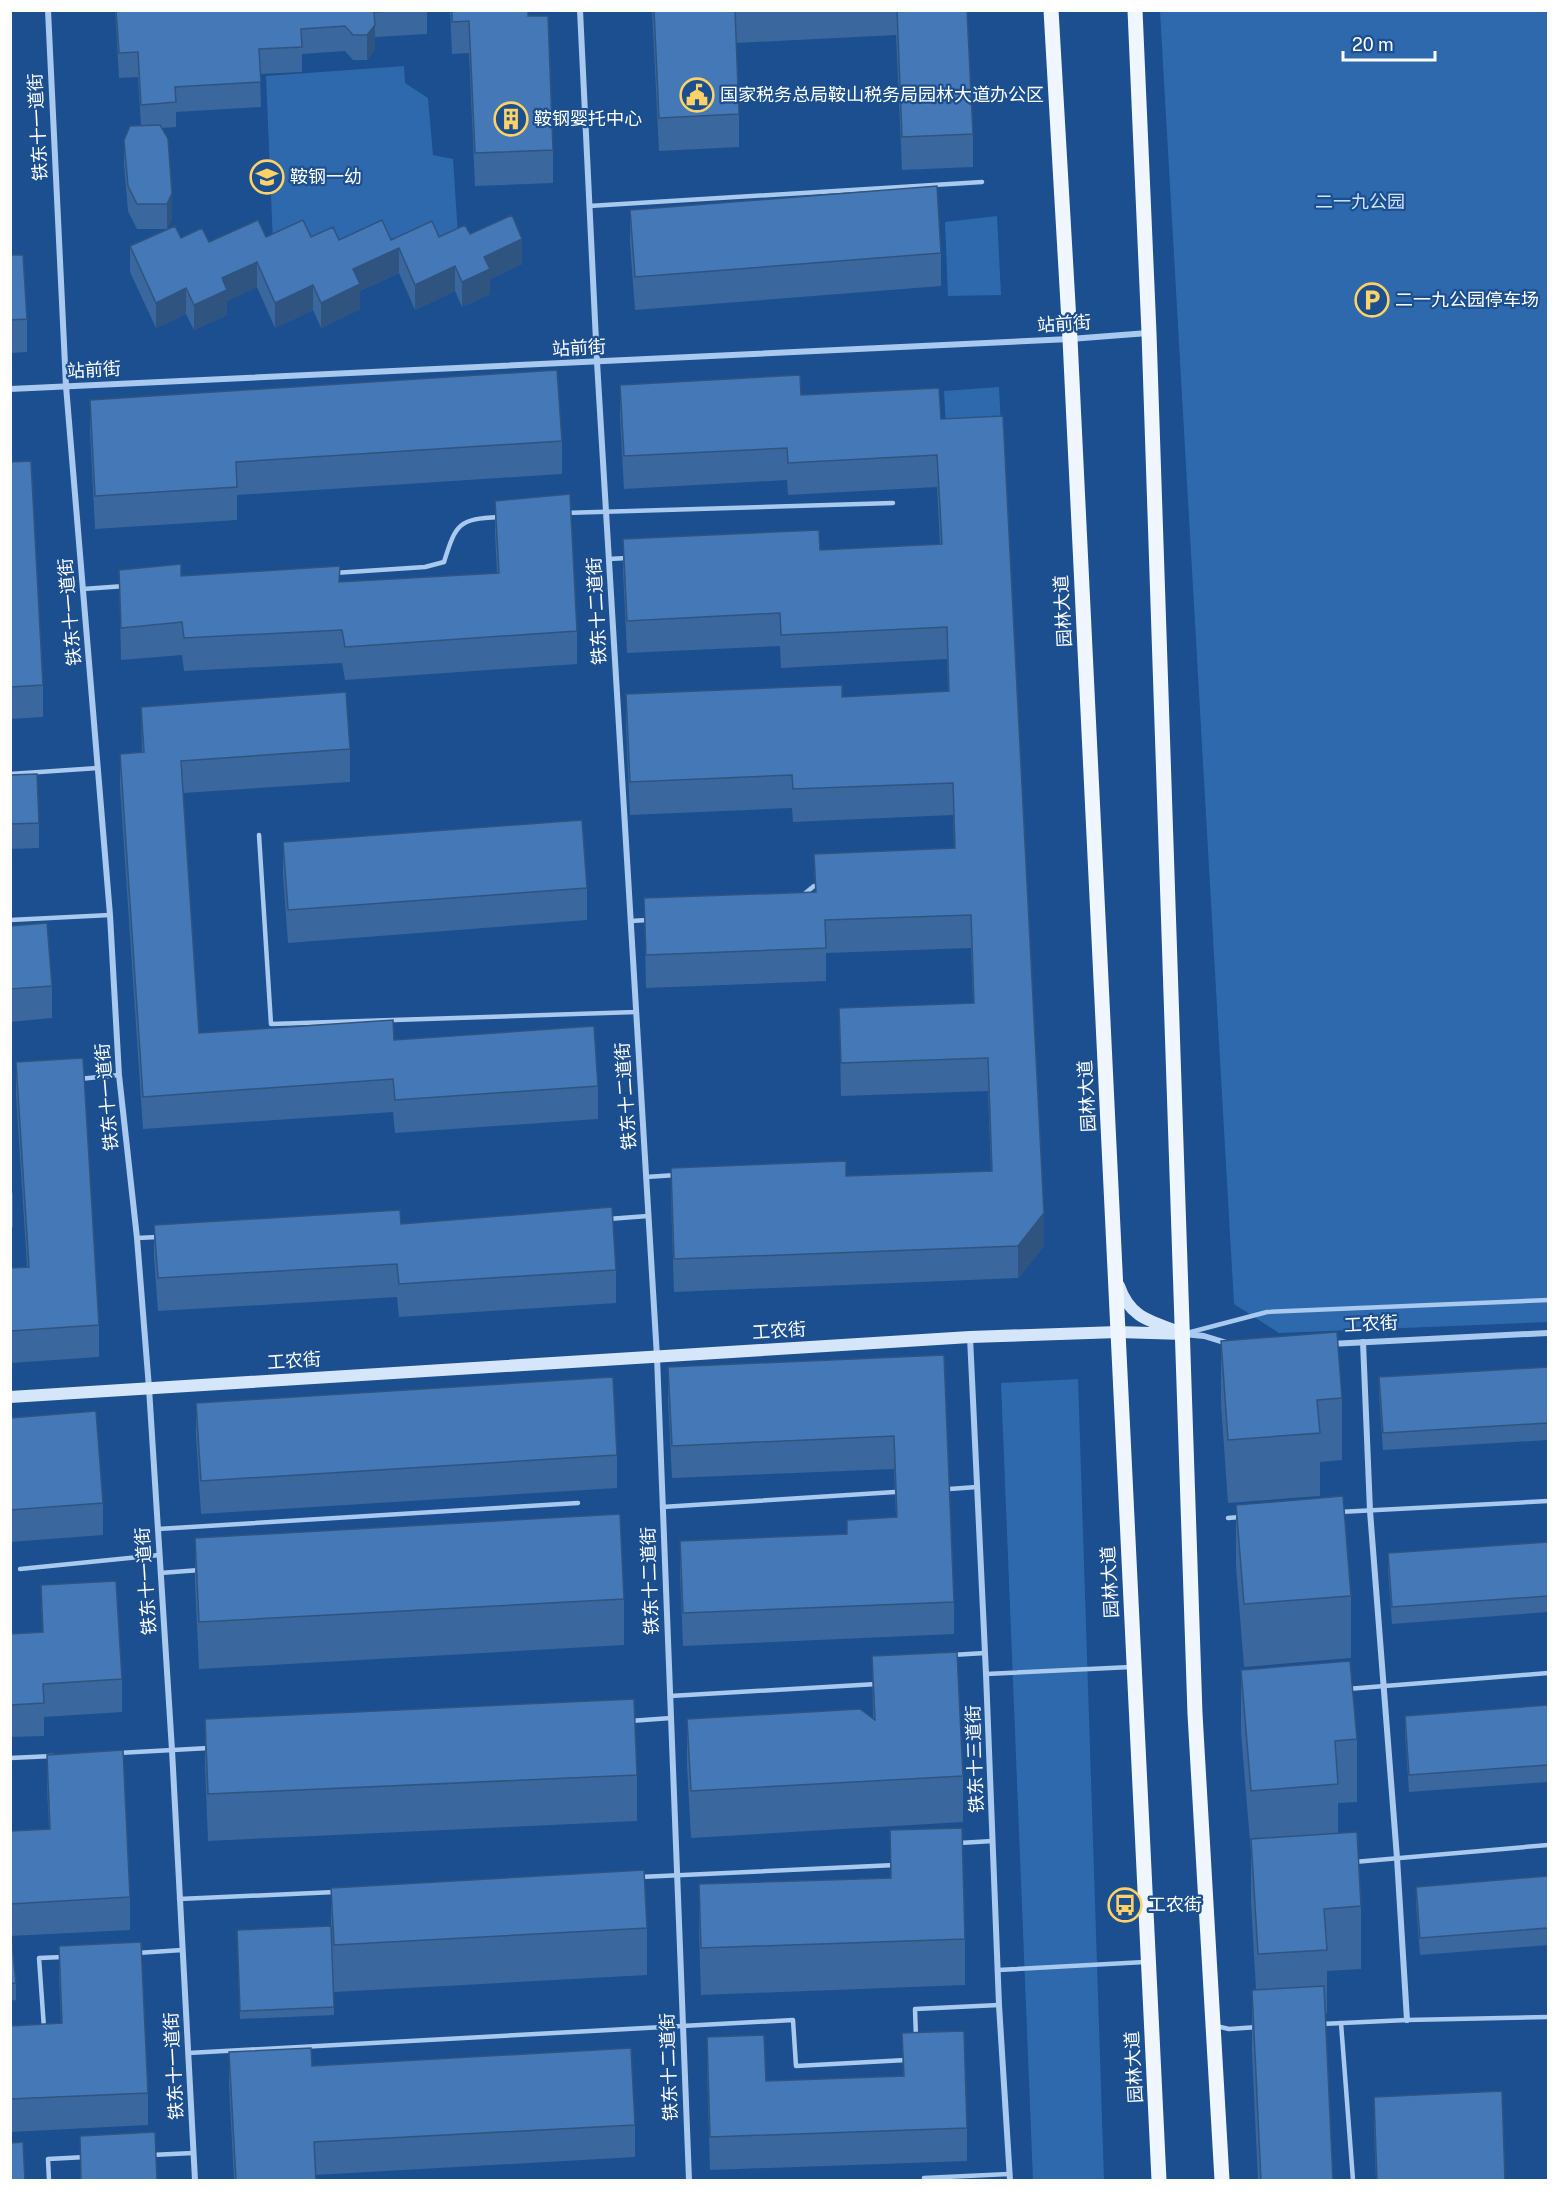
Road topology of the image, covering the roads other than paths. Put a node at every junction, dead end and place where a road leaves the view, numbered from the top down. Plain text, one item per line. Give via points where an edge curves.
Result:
1 (48, 10) edge
2 (580, 10) edge
3 (1051, 10) edge
4 (1135, 10) edge
5 (982, 182) dead end
6 (589, 206) junction
7 (1149, 333) junction
8 (1070, 339) junction
9 (597, 362) junction
10 (66, 386) junction
11 (10, 389) edge
12 (893, 503) dead end
13 (606, 511) junction
14 (561, 513) edge
15 (505, 516) edge
16 (632, 558) edge
17 (609, 559) junction
18 (331, 573) edge
19 (130, 586) edge
20 (83, 589) junction
21 (617, 703) junction
22 (629, 703) edge
23 (98, 768) junction
24 (10, 774) edge
25 (259, 835) dead end
26 (824, 886) edge
27 (795, 901) edge
28 (110, 915) junction
29 (10, 920) edge
30 (653, 920) edge
31 (630, 921) junction
32 (636, 1012) junction
33 (119, 1076) junction
34 (75, 1079) edge
35 (680, 1175) edge
36 (646, 1177) junction
37 (10, 1193) edge
38 (648, 1216) junction
39 (602, 1220) edge
40 (10, 1227) edge
41 (160, 1236) edge
42 (137, 1238) junction
43 (1116, 1277) junction
44 (1548, 1300) edge
45 (1118, 1332) junction
46 (1548, 1333) edge
47 (1184, 1334) junction
48 (970, 1337) junction
49 (1363, 1342) junction
50 (1232, 1344) edge
51 (1319, 1344) edge
52 (657, 1357) junction
53 (149, 1388) junction
54 (10, 1396) edge
55 (977, 1487) junction
56 (948, 1489) edge
57 (895, 1492) edge
58 (1548, 1501) edge
59 (578, 1503) dead end
60 (662, 1507) junction
61 (1370, 1511) junction
62 (1334, 1512) edge
63 (1252, 1517) edge
64 (1228, 1518) dead end
65 (158, 1529) junction
66 (159, 1555) junction
67 (20, 1569) dead end
68 (207, 1570) edge
69 (160, 1573) junction
70 (985, 1653) junction
71 (940, 1656) edge
72 (1133, 1667) junction
73 (1548, 1673) edge
74 (986, 1674) junction
75 (884, 1683) edge
76 (1383, 1687) junction
77 (1336, 1690) edge
78 (670, 1696) junction
79 (671, 1718) junction
80 (623, 1721) edge
81 (220, 1747) edge
82 (172, 1750) junction
83 (114, 1753) edge
84 (57, 1756) edge
85 (10, 1758) edge
86 (993, 1841) junction
87 (948, 1843) edge
88 (1548, 1845) edge
89 (1397, 1858) junction
90 (1352, 1862) edge
91 (903, 1865) edge
92 (677, 1875) junction
93 (629, 1878) edge
94 (345, 1891) edge
95 (179, 1899) junction
96 (182, 1950) junction
97 (134, 1953) edge
98 (75, 1956) edge
99 (1149, 1962) junction
100 (998, 1970) junction
101 (999, 2005) junction
102 (1548, 2017) edge
103 (1407, 2020) junction
104 (1341, 2023) junction
105 (1319, 2024) edge
106 (1213, 2025) junction
107 (682, 2026) junction
108 (1263, 2027) edge
109 (45, 2039) edge
110 (917, 2049) edge
111 (188, 2053) junction
112 (917, 2059) edge
113 (194, 2153) junction
114 (149, 2155) edge
115 (93, 2157) edge
116 (1009, 2177) edge
117 (49, 2181) edge
118 (195, 2181) edge
119 (689, 2181) edge
120 (924, 2181) edge
121 (1159, 2181) edge
122 (1222, 2181) edge
123 (1353, 2181) edge

1 - 10 street, 铁东十一道街
2 - 6 street, 铁东十二道街
3 - 8 main road, 园林大道
4 - 7 main road
5 - 6 lane
6 - 9 street, 铁东十二道街
7 - 8 street, 站前街
7 - 47 main road
8 - 9 street, 站前街
8 - 43 main road, 园林大道
9 - 10 street, 站前街
9 - 13 street, 铁东十二道街
10 - 11 street, 站前街
10 - 20 street, 铁东十一道街
12 - 13 lane
13 - 14 lane
13 - 17 street, 铁东十二道街
15 - 18 lane via 469,519 453,534 444,562 425,567
16 - 17 lane
17 - 21 street, 铁东十二道街
19 - 20 lane
20 - 23 street, 铁东十一道街
21 - 22 lane
21 - 31 street, 铁东十二道街
23 - 24 lane
23 - 28 street, 铁东十一道街
25 - 32 lane via 271,1024
26 - 27 lane via 814,886
28 - 29 lane
28 - 33 street, 铁东十一道街
30 - 31 lane
31 - 32 street, 铁东十二道街
32 - 36 street, 铁东十二道街
33 - 34 lane
33 - 42 street, 铁东十一道街
35 - 36 lane
36 - 38 street, 铁东十二道街
37 - 40 lane
38 - 39 lane
38 - 52 street, 铁东十二道街
41 - 42 lane
42 - 53 street, 铁东十一道街
43 - 45 main road, 园林大道
43 - 47 street via 1123,1298 1134,1313
44 - 47 lane via 1267,1312
45 - 47 street, 工农街
45 - 48 street, 工农街
45 - 72 main road, 园林大道
46 - 49 street, 工农街
47 - 50 street, 工农街
47 - 106 main road via 1195,1714
48 - 52 street, 工农街
48 - 55 street, 铁东十三道街
49 - 51 street, 工农街
49 - 61 street
52 - 53 street, 工农街
52 - 60 street, 铁东十二道街
53 - 54 street, 工农街
53 - 65 street, 铁东十一道街
55 - 56 lane
55 - 70 street, 铁东十三道街
57 - 60 lane
58 - 61 lane
59 - 65 lane
60 - 78 street, 铁东十二道街
61 - 62 lane
61 - 76 street
63 - 64 lane
65 - 66 street, 铁东十一道街
66 - 67 lane
66 - 69 street, 铁东十一道街
68 - 69 lane
69 - 82 street, 铁东十一道街
70 - 71 lane
70 - 74 street, 铁东十三道街
72 - 74 lane
72 - 99 main road, 园林大道
73 - 76 lane
74 - 86 street, 铁东十三道街
75 - 78 lane
76 - 77 lane
76 - 89 street
78 - 79 street, 铁东十二道街
79 - 80 lane
79 - 92 street, 铁东十二道街
81 - 82 lane
82 - 83 lane
82 - 95 street, 铁东十一道街
84 - 85 lane
86 - 87 lane
86 - 100 street, 铁东十三道街
88 - 89 lane
89 - 90 lane
89 - 103 street
91 - 92 lane
92 - 93 lane
92 - 107 street, 铁东十二道街
94 - 95 lane
95 - 96 street, 铁东十一道街
96 - 97 lane
96 - 111 street, 铁东十一道街
98 - 109 lane via 39,1958
99 - 100 lane
99 - 121 main road, 园林大道
100 - 101 street, 铁东十三道街
101 - 110 lane via 915,2009
101 - 116 street, 铁东十三道街
102 - 103 lane
103 - 104 lane
104 - 105 lane
104 - 123 lane
106 - 108 lane via 1229,2029
106 - 122 main road
107 - 111 lane
107 - 112 lane via 794,2020 796,2066
107 - 119 street, 铁东十二道街
111 - 113 street, 铁东十一道街
113 - 114 lane
113 - 118 street, 铁东十一道街
115 - 117 lane via 48,2159
116 - 120 lane

